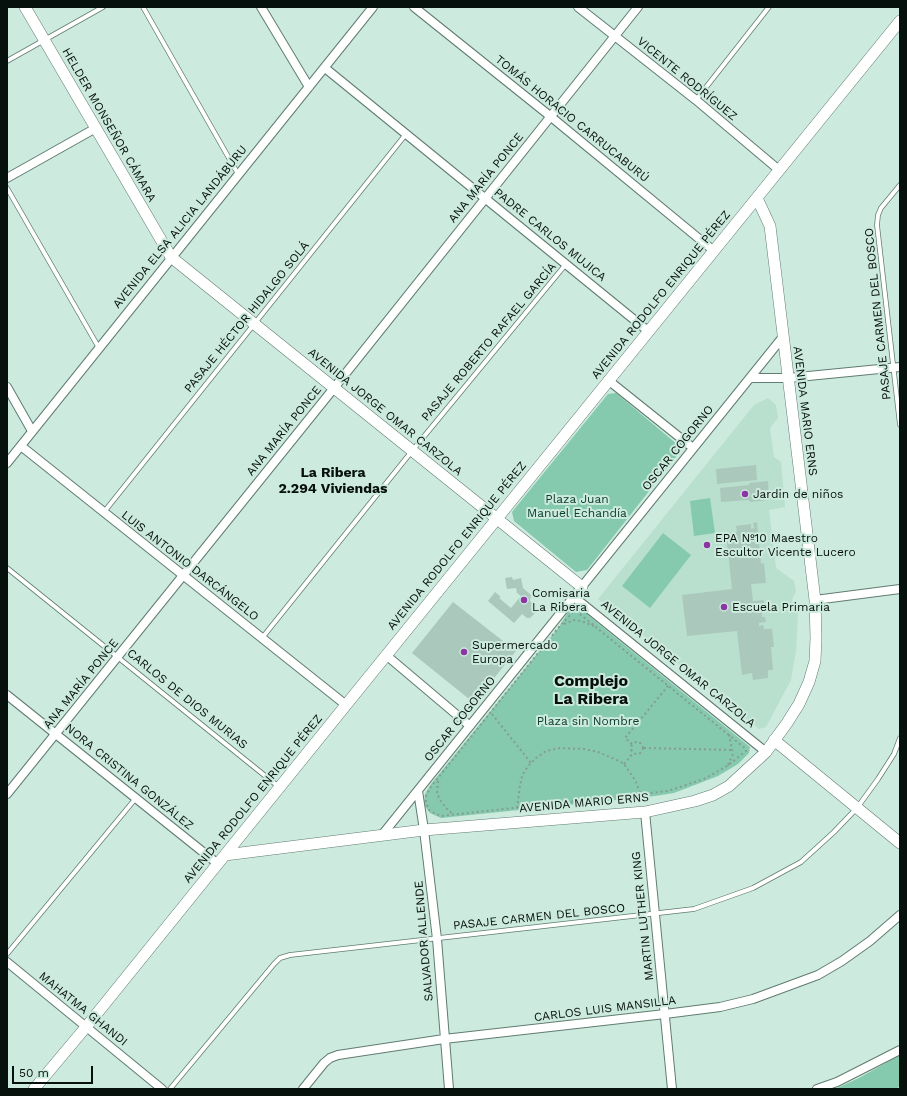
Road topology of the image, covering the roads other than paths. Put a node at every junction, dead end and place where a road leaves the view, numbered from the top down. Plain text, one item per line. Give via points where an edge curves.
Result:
1 (25, 7) edge
2 (102, 7) edge
3 (143, 7) edge
4 (261, 7) edge
5 (373, 7) edge
6 (414, 7) edge
7 (578, 7) edge
8 (638, 7) edge
9 (769, 7) edge
10 (900, 20) edge
11 (614, 36) junction
12 (44, 40) junction
13 (7, 61) edge
14 (324, 68) junction
15 (309, 87) junction
16 (696, 100) junction
17 (550, 116) junction
18 (96, 128) junction
19 (406, 134) junction
20 (779, 170) junction
21 (238, 174) junction
22 (7, 178) edge
23 (900, 184) edge
24 (7, 188) edge
25 (486, 197) junction
26 (757, 198) junction
27 (714, 250) junction
28 (171, 257) junction
29 (567, 264) junction
30 (254, 324) junction
31 (648, 330) junction
32 (782, 338) junction
33 (99, 348) junction
34 (897, 367) edge
35 (750, 378) junction
36 (788, 378) junction
37 (608, 380) junction
38 (7, 388) edge
39 (334, 388) junction
40 (900, 425) edge
41 (32, 431) junction
42 (20, 446) junction
43 (693, 448) junction
44 (412, 451) junction
45 (7, 463) edge
46 (103, 512) junction
47 (497, 519) junction
48 (7, 568) edge
49 (184, 576) junction
50 (582, 587) junction
51 (900, 589) edge
52 (574, 597) junction
53 (815, 600) junction
54 (262, 638) junction
55 (386, 655) junction
56 (119, 657) junction
57 (7, 695) edge
58 (346, 705) junction
59 (470, 726) junction
60 (57, 734) junction
61 (900, 738) edge
62 (774, 740) junction
63 (766, 752) junction
64 (279, 787) junction
65 (418, 791) junction
66 (7, 794) edge
67 (136, 798) junction
68 (857, 808) junction
69 (645, 812) junction
70 (424, 830) junction
71 (382, 836) junction
72 (900, 843) edge
73 (225, 855) junction
74 (218, 864) junction
75 (654, 914) junction
76 (900, 915) edge
77 (437, 939) junction
78 (7, 954) edge
79 (7, 962) edge
80 (665, 1014) junction
81 (86, 1027) junction
82 (444, 1040) junction
83 (900, 1050) edge
84 (34, 1089) edge
85 (162, 1089) edge
86 (170, 1089) edge
87 (303, 1089) edge
88 (449, 1089) edge
89 (672, 1089) edge
90 (817, 1089) edge

1 - 12 street, HELDER MONSEÑOR CÁMARA
2 - 12 lane
3 - 21 lane
4 - 15 street
5 - 14 street, AVENIDA ELSA ALICIA LANDÁBURU
6 - 17 street, TOMÁS HORACIO CARRUCABURÚ
7 - 11 street, VICENTE RODRÍGUEZ
8 - 11 street, ANA MARÍA PONCE
9 - 16 lane
10 - 20 street, AVENIDA RODOLFO ENRIQUE PÉREZ
11 - 16 street, VICENTE RODRÍGUEZ
11 - 17 street, ANA MARÍA PONCE
12 - 13 lane
12 - 18 street, HELDER MONSEÑOR CÁMARA
14 - 15 street, AVENIDA ELSA ALICIA LANDÁBURU
14 - 19 street, PADRE CARLOS MUJICA
15 - 21 street, AVENIDA ELSA ALICIA LANDÁBURU
16 - 20 street, VICENTE RODRÍGUEZ
17 - 25 street, ANA MARÍA PONCE
17 - 27 street, TOMÁS HORACIO CARRUCABURÚ
18 - 22 street
18 - 28 street, HELDER MONSEÑOR CÁMARA
19 - 25 street, PADRE CARLOS MUJICA
19 - 30 lane, PASAJE HÉCTOR HIDALGO SOLÁ
20 - 26 street, AVENIDA RODOLFO ENRIQUE PÉREZ
21 - 28 street, AVENIDA ELSA ALICIA LANDÁBURU
23 - 34 lane, PASAJE CARMEN DEL BOSCO via 881,208 877,225
24 - 33 lane
25 - 29 street, PADRE CARLOS MUJICA
25 - 39 street, ANA MARÍA PONCE
26 - 27 street, AVENIDA RODOLFO ENRIQUE PÉREZ
26 - 32 street, AVENIDA MARIO ERNS via 770,226
27 - 31 street, AVENIDA RODOLFO ENRIQUE PÉREZ
28 - 30 street, AVENIDA JORGE OMAR CARZOLA
28 - 33 street, AVENIDA ELSA ALICIA LANDÁBURU
29 - 31 street, PADRE CARLOS MUJICA
29 - 44 lane, PASAJE ROBERTO RAFAEL GARCÍA
30 - 39 street, AVENIDA JORGE OMAR CARZOLA
30 - 46 lane, PASAJE HÉCTOR HIDALGO SOLÁ
31 - 37 street, AVENIDA RODOLFO ENRIQUE PÉREZ
32 - 35 street, OSCAR COGORNO
32 - 36 street, AVENIDA MARIO ERNS
33 - 41 street, AVENIDA ELSA ALICIA LANDÁBURU
34 - 36 street
34 - 40 lane, PASAJE CARMEN DEL BOSCO
35 - 36 street
35 - 43 street, OSCAR COGORNO
36 - 53 street, AVENIDA MARIO ERNS
37 - 43 street
37 - 47 street, AVENIDA RODOLFO ENRIQUE PÉREZ
38 - 41 street
39 - 44 street, AVENIDA JORGE OMAR CARZOLA
39 - 49 street, ANA MARÍA PONCE
41 - 42 street, AVENIDA ELSA ALICIA LANDÁBURU
42 - 45 street, AVENIDA ELSA ALICIA LANDÁBURU
42 - 46 street, LUIS ANTONIO DARCÁNGELO
43 - 50 street, OSCAR COGORNO
44 - 47 street, AVENIDA JORGE OMAR CARZOLA
44 - 54 lane, PASAJE ROBERTO RAFAEL GARCÍA
46 - 49 street, LUIS ANTONIO DARCÁNGELO
47 - 50 street, AVENIDA JORGE OMAR CARZOLA
47 - 55 street, AVENIDA RODOLFO ENRIQUE PÉREZ
48 - 56 lane, CARLOS DE DIOS MURIAS
49 - 54 street, LUIS ANTONIO DARCÁNGELO
49 - 56 street, ANA MARÍA PONCE
50 - 52 street, OSCAR COGORNO
51 - 53 street
52 - 59 street, OSCAR COGORNO
52 - 63 street, AVENIDA JORGE OMAR CARZOLA
53 - 62 street, AVENIDA MARIO ERNS via 815,661 809,682 799,704
54 - 58 street, LUIS ANTONIO DARCÁNGELO
55 - 58 street, AVENIDA RODOLFO ENRIQUE PÉREZ
55 - 59 street
56 - 60 street, ANA MARÍA PONCE
56 - 64 lane, CARLOS DE DIOS MURIAS
57 - 60 street, NORA CRISTINA GONZÁLEZ
58 - 64 street, AVENIDA RODOLFO ENRIQUE PÉREZ
59 - 65 street, OSCAR COGORNO
60 - 66 street, ANA MARÍA PONCE
60 - 67 street, NORA CRISTINA GONZÁLEZ
61 - 68 lane, PASAJE CARMEN DEL BOSCO via 894,754
62 - 63 street, AVENIDA MARIO ERNS
62 - 68 street
63 - 69 street, AVENIDA MARIO ERNS via 729,786 713,795
64 - 73 street, AVENIDA RODOLFO ENRIQUE PÉREZ
65 - 70 street, SALVADOR ALLENDE
65 - 71 street, OSCAR COGORNO
67 - 74 street, NORA CRISTINA GONZÁLEZ
67 - 78 lane
68 - 72 street
68 - 75 lane, PASAJE CARMEN DEL BOSCO via 801,862 753,888 694,909
69 - 70 street, AVENIDA MARIO ERNS
69 - 75 street, MARTIN LUTHER KING
70 - 71 street, AVENIDA MARIO ERNS
70 - 77 street, SALVADOR ALLENDE
71 - 73 street, AVENIDA MARIO ERNS
73 - 74 street, AVENIDA RODOLFO ENRIQUE PÉREZ
74 - 81 street, AVENIDA RODOLFO ENRIQUE PÉREZ
75 - 77 lane, PASAJE CARMEN DEL BOSCO
75 - 80 street, MARTIN LUTHER KING
76 - 80 street, CARLOS LUIS MANSILLA via 870,941 818,975 753,999 720,1007
77 - 82 street, SALVADOR ALLENDE
77 - 86 lane, PASAJE CARMEN DEL BOSCO via 280,958
79 - 81 street, MAHATMA GHANDI
80 - 82 street, CARLOS LUIS MANSILLA
80 - 89 street, MARTIN LUTHER KING
81 - 84 street, AVENIDA RODOLFO ENRIQUE PÉREZ
81 - 85 street, MAHATMA GHANDI
82 - 87 street, CARLOS LUIS MANSILLA via 338,1055 324,1063
82 - 88 street, SALVADOR ALLENDE
83 - 90 street via 837,1082

